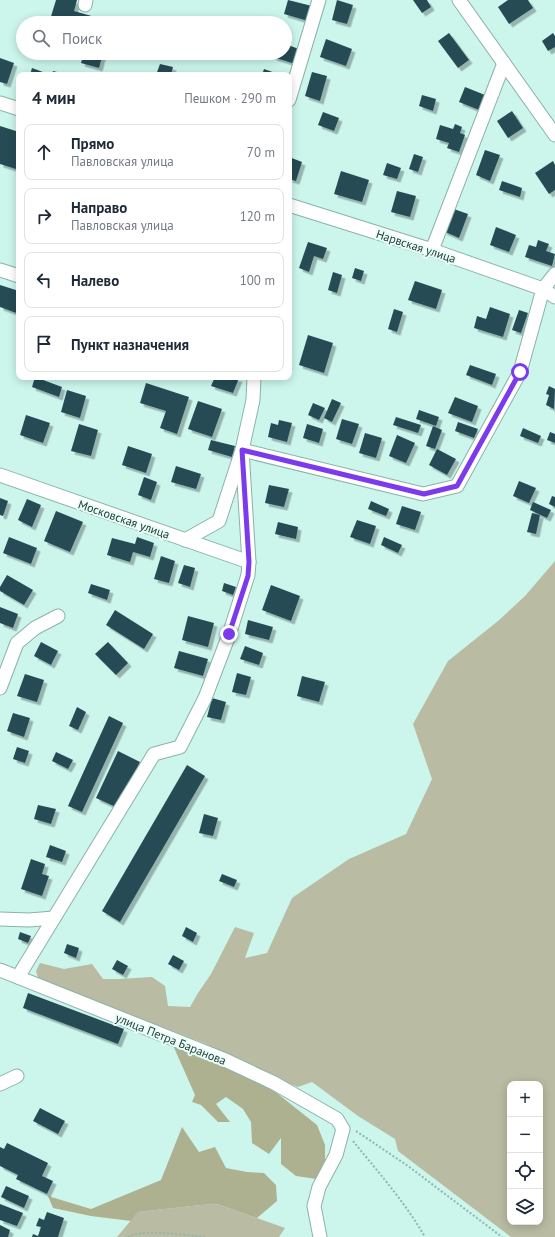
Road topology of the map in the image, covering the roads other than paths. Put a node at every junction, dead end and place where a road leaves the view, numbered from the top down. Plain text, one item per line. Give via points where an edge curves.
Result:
1 (319, 0) edge
2 (459, 0) edge
3 (504, 63) junction
4 (292, 90) edge
5 (0, 103) edge
6 (16, 108) edge
7 (555, 135) edge
8 (292, 210) edge
9 (432, 250) junction
10 (0, 270) edge
11 (555, 274) edge
12 (16, 275) edge
13 (543, 289) junction
14 (555, 296) edge
15 (254, 380) edge
16 (242, 450) junction
17 (0, 475) edge
18 (185, 540) junction
19 (249, 562) junction
20 (58, 616) dead end
21 (0, 688) edge
22 (54, 918) junction
23 (0, 919) edge
24 (0, 970) edge
25 (18, 977) junction
26 (17, 1076) dead end
27 (0, 1084) edge
28 (320, 1237) edge

1 - 4 street
2 - 3 street
3 - 7 street
3 - 9 street
5 - 6 street
8 - 9 street, Нарвская улица
9 - 13 street, Нарвская улица
10 - 12 street
11 - 13 street
13 - 14 street, Нарвская улица
13 - 16 street via 520,372 457,486 424,494
15 - 16 street via 253,400
16 - 18 street via 219,522
16 - 19 street
17 - 18 street, Московская улица
18 - 19 street, Московская улица
19 - 22 street via 248,576 229,634 205,698 180,747 154,754
20 - 21 street via 36,628 17,643
22 - 23 street
22 - 25 street
24 - 25 street, улица Петра Баранова
25 - 28 street, улица Петра Баранова via 274,1083 340,1124 336,1155 319,1187 314,1206
26 - 27 street

